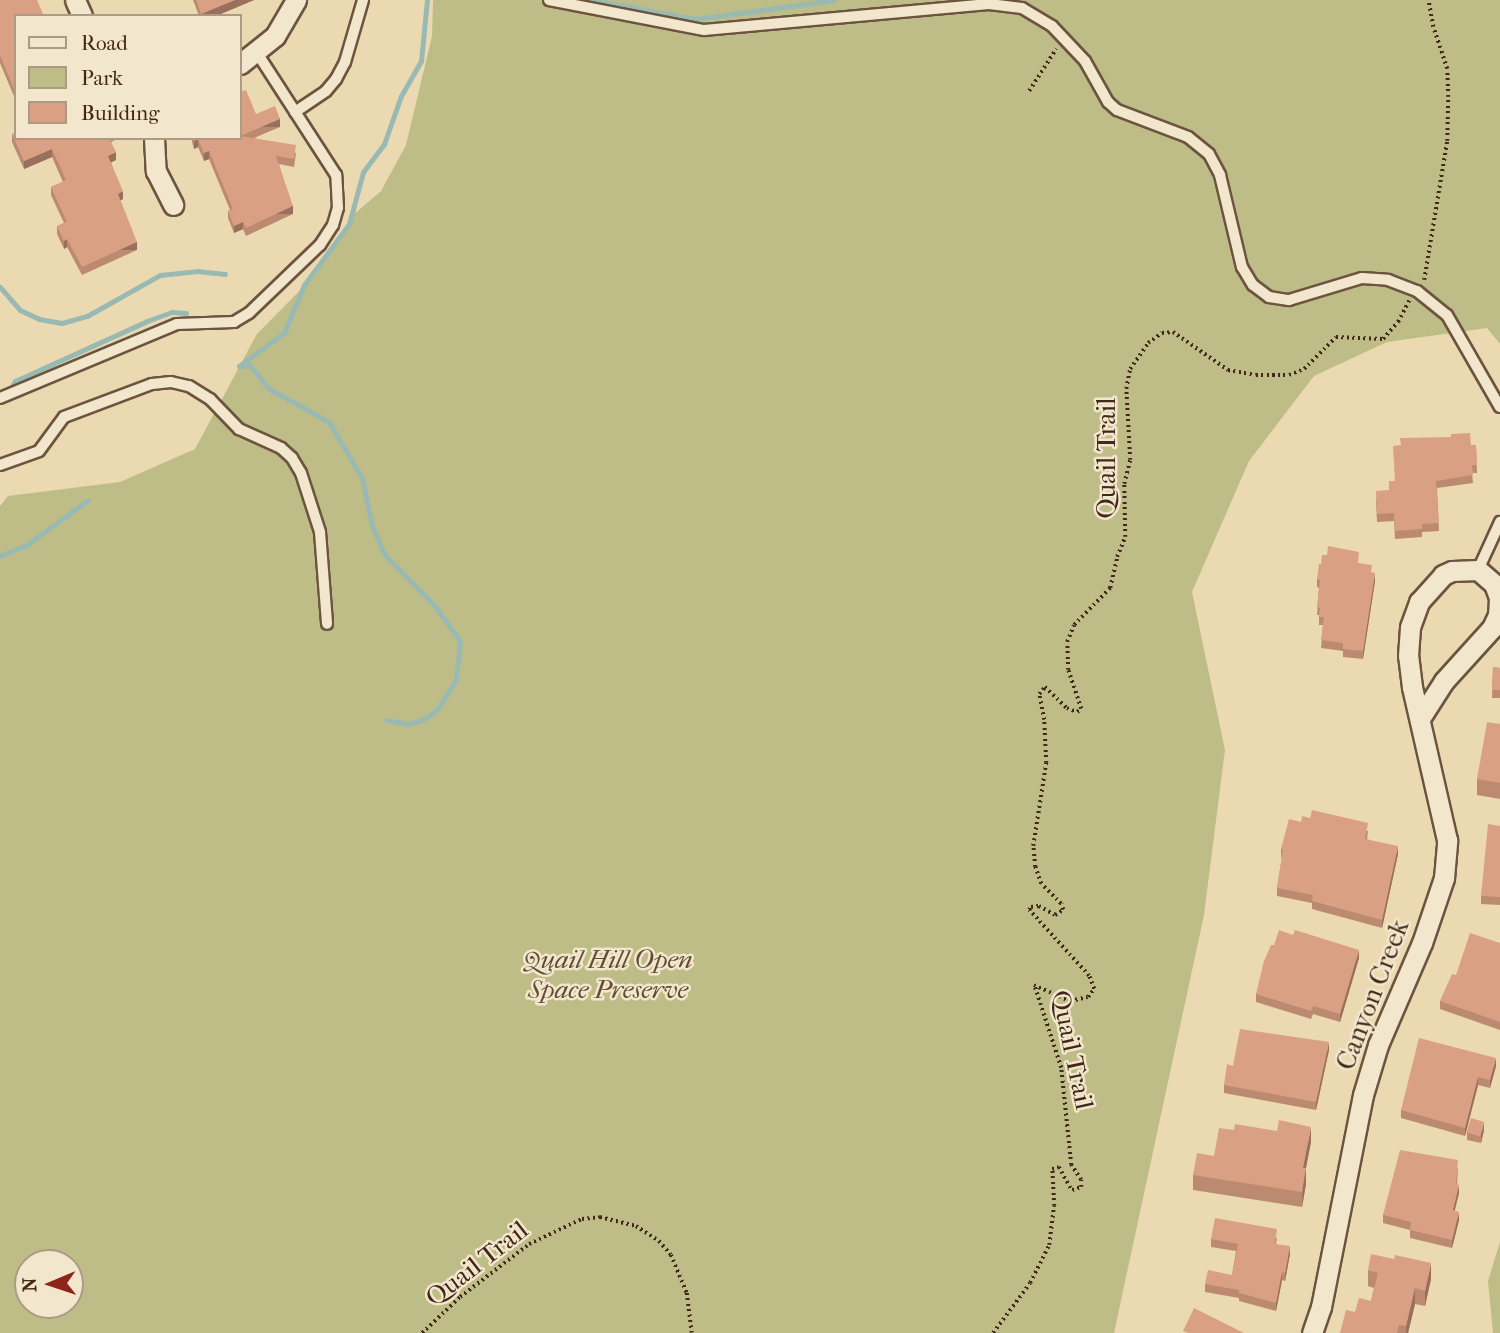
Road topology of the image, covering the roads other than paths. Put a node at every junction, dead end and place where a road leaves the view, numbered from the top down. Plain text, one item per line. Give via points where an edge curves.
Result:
1 (296, 0) edge
2 (363, 0) edge
3 (549, 0) edge
4 (257, 53) junction
5 (242, 63) edge
6 (295, 112) junction
7 (154, 140) edge
8 (173, 205) dead end
9 (0, 398) edge
10 (1500, 407) edge
11 (0, 465) edge
12 (1500, 522) edge
13 (1478, 570) junction
14 (327, 624) dead end
15 (1420, 717) junction
16 (1312, 1333) edge

1 - 4 street via 281,29
2 - 6 lane via 336,79
3 - 10 lane via 704,30 989,4 1022,8 1052,26 1085,61 1117,110 1188,137 1209,154 1220,175 1245,274 1264,294 1296,300 1362,278 1388,280 1417,291 1454,325
4 - 5 street
4 - 6 lane
6 - 9 lane via 331,162 339,190 332,225 307,258 234,322 177,324
7 - 8 street via 156,171
11 - 14 lane via 39,451 64,418 152,384 189,386 210,399 239,429 281,449 296,466 320,532
12 - 13 lane
13 - 15 street via 1494,584 1498,615
13 - 15 street, Canyon Creek via 1443,575 1419,601 1410,627 1408,656
15 - 16 street, Canyon Creek via 1447,840 1444,878 1363,1095

